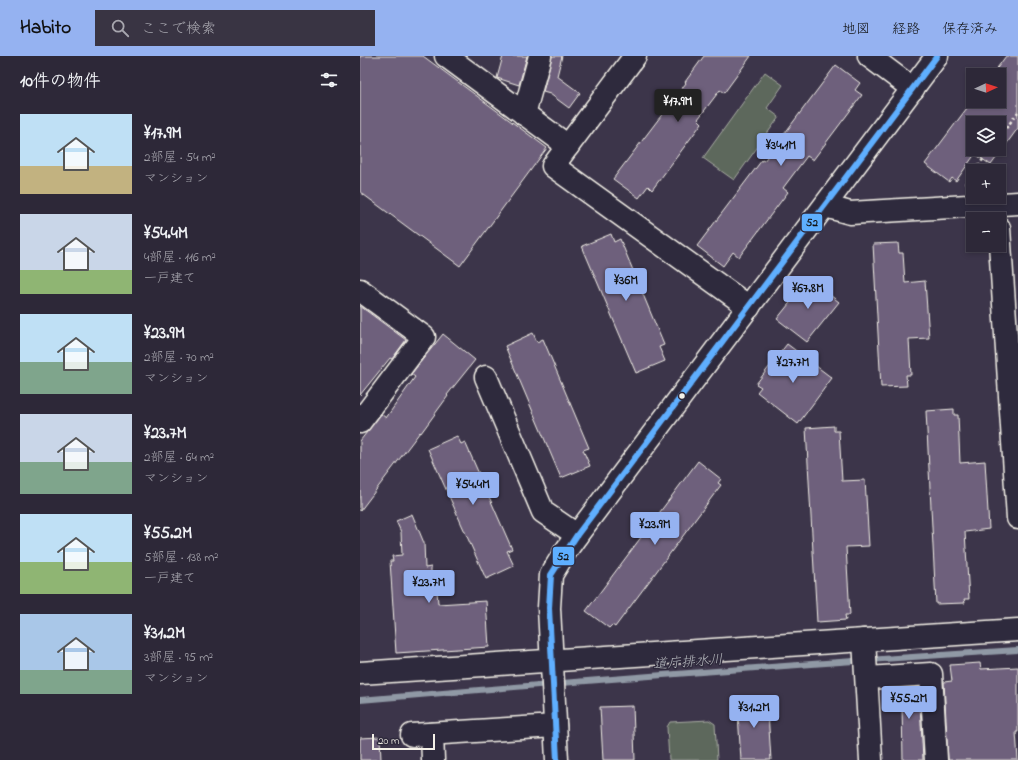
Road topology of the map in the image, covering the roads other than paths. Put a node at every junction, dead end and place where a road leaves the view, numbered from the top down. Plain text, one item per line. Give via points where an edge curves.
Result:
1 (540, 56) edge
2 (635, 56) edge
3 (869, 56) edge
4 (938, 56) edge
5 (452, 58) edge
6 (913, 89) junction
7 (524, 114) junction
8 (568, 146) junction
9 (825, 206) junction
10 (1005, 209) edge
11 (1001, 252) edge
12 (360, 290) edge
13 (749, 307) junction
14 (486, 378) dead end
15 (363, 411) edge
16 (1018, 518) edge
17 (577, 535) junction
18 (1018, 630) edge
19 (865, 660) junction
20 (551, 664) junction
21 (360, 673) edge
22 (555, 726) junction
23 (433, 760) edge
24 (557, 760) edge
25 (871, 760) edge
26 (936, 760) edge

1 - 7 street
2 - 8 street
3 - 6 street
4 - 6 street
5 - 7 street
6 - 9 street
7 - 8 street
8 - 13 street via 553,166
9 - 10 street via 850,213
9 - 13 street
11 - 16 street
12 - 15 street via 424,337
13 - 17 street
14 - 17 street via 543,512
17 - 20 street via 551,575
18 - 19 street
19 - 20 street
19 - 25 street
19 - 26 street via 931,674
20 - 21 street
20 - 22 street
22 - 23 street via 422,734
22 - 24 street

